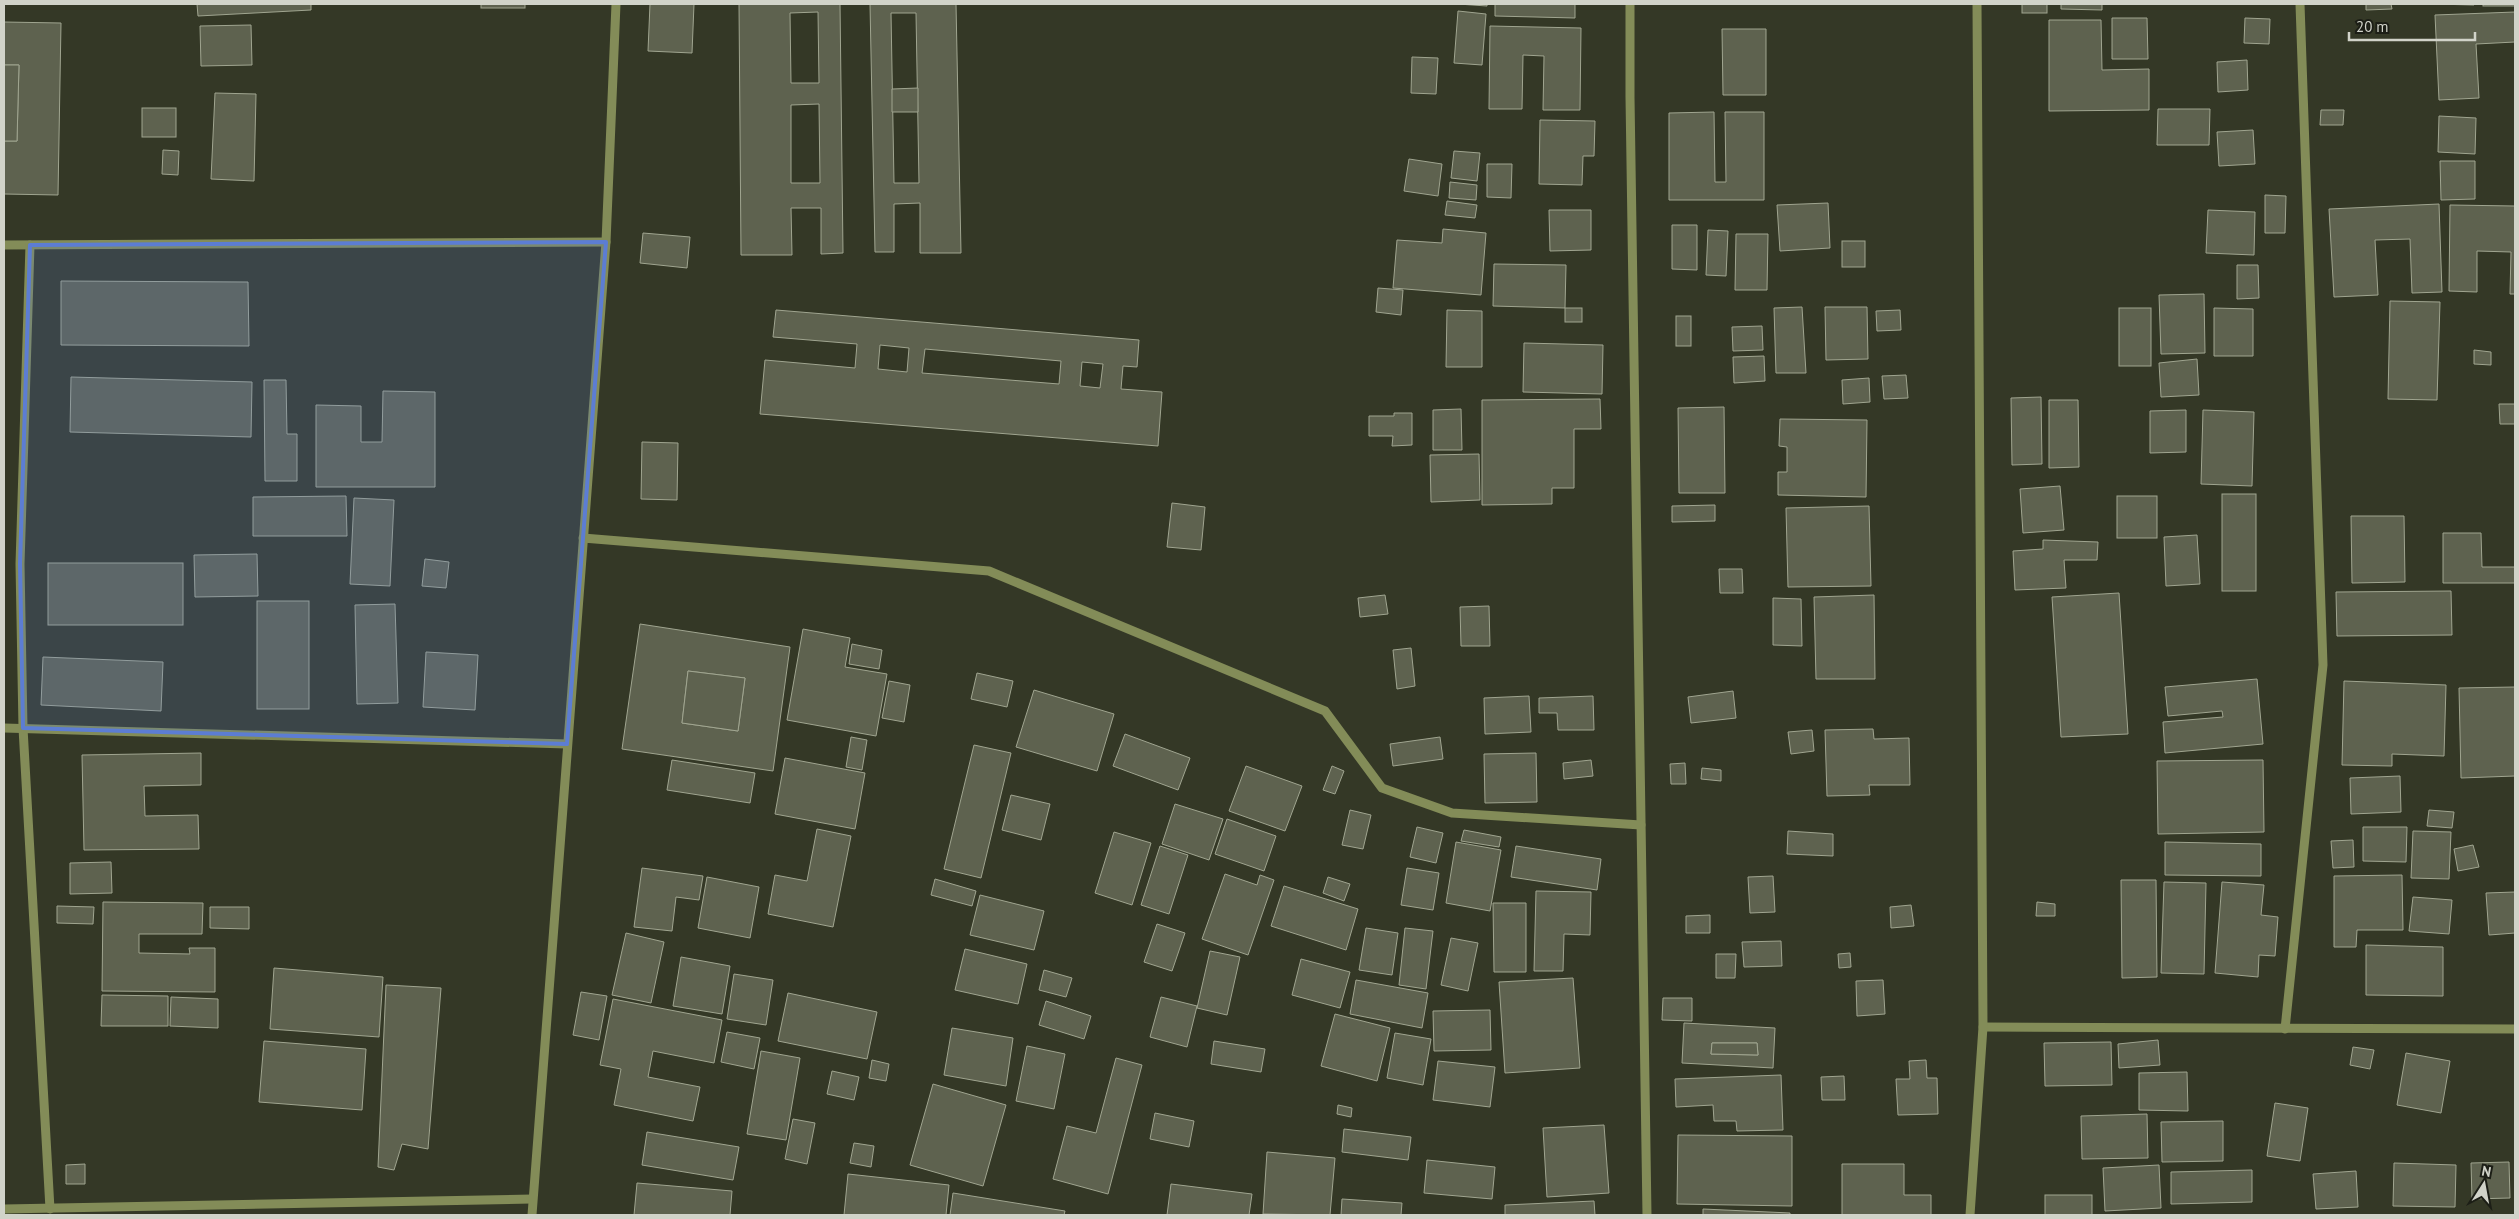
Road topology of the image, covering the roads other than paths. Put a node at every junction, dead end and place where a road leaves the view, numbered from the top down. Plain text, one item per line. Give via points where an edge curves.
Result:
1 (616, 4) edge
2 (1630, 4) edge
3 (1977, 4) edge
4 (2300, 4) edge
5 (606, 242) junction
6 (4, 245) edge
7 (30, 245) junction
8 (583, 538) junction
9 (4, 728) edge
10 (23, 728) junction
11 (567, 744) junction
12 (1641, 825) junction
13 (1983, 1027) junction
14 (2285, 1029) junction
15 (2515, 1029) edge
16 (532, 1199) junction
17 (50, 1209) junction
18 (4, 1210) edge
19 (532, 1215) edge
20 (1647, 1215) edge
21 (1970, 1215) edge

1 - 5 street
2 - 12 street
3 - 13 street
4 - 14 street via 2323,665
5 - 7 street
5 - 8 street
6 - 7 street
7 - 10 street via 20,564
8 - 11 street
8 - 12 street via 989,571 1325,712 1382,788 1452,814
9 - 10 street
10 - 11 street
10 - 17 street
11 - 16 street
12 - 20 street
13 - 14 street
13 - 21 street
14 - 15 street
16 - 17 street
16 - 19 street
17 - 18 street

